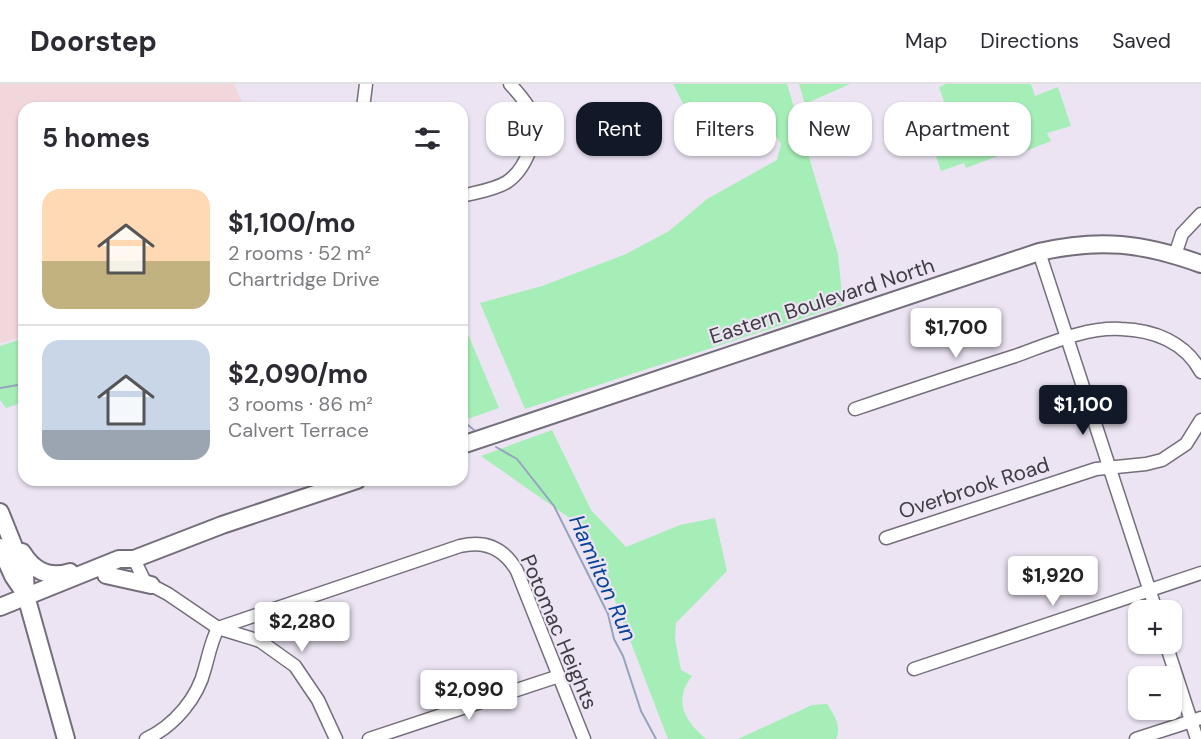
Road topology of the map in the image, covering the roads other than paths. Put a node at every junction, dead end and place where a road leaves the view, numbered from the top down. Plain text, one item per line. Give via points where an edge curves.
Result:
1 (366, 84) edge
2 (510, 84) edge
3 (364, 102) edge
4 (468, 194) edge
5 (1201, 214) edge
6 (1039, 252) junction
7 (1175, 255) junction
8 (1201, 264) edge
9 (1066, 339) junction
10 (1201, 372) edge
11 (855, 409) dead end
12 (1201, 420) edge
13 (468, 443) edge
14 (1109, 467) junction
15 (339, 486) edge
16 (0, 511) edge
17 (886, 538) dead end
18 (0, 547) edge
19 (134, 559) junction
20 (100, 572) junction
21 (1201, 573) edge
22 (151, 585) junction
23 (1150, 591) junction
24 (26, 596) junction
25 (1153, 600) edge
26 (0, 607) edge
27 (218, 628) junction
28 (1170, 654) edge
29 (914, 669) dead end
30 (559, 675) junction
31 (1196, 720) edge
32 (66, 739) edge
33 (146, 739) edge
34 (336, 739) edge
35 (369, 739) edge
36 (584, 739) edge
37 (1136, 739) edge
38 (1197, 739) edge

1 - 3 street
2 - 4 street via 532,114 530,148 509,181
5 - 7 street via 1189,224
6 - 7 main road, Eastern Boulevard North via 1066,246 1122,243
6 - 9 street
6 - 13 main road, Eastern Boulevard North
7 - 8 main road, Eastern Boulevard North
9 - 10 street via 1119,328 1157,334 1185,350
9 - 11 street
9 - 14 street
12 - 14 street, Overbrook Road via 1186,444 1168,456 1146,464
14 - 17 street, Overbrook Road
14 - 23 street
15 - 19 main road
16 - 20 main road via 29,564 45,574 62,574 86,566
16 - 24 main road via 25,574
18 - 24 main road
19 - 20 main road via 119,559
19 - 22 street via 144,580
20 - 22 main road
20 - 24 main road
21 - 23 street
22 - 27 street
23 - 25 street
23 - 29 street
24 - 26 main road
24 - 32 main road
27 - 30 street, Potomac Heights via 460,546 483,543 503,552 511,561
27 - 33 street via 209,646 201,682 191,700 169,725
27 - 34 street via 260,641 295,666 318,700
28 - 31 street
30 - 35 street
30 - 36 street, Potomac Heights
31 - 37 street
31 - 38 street

